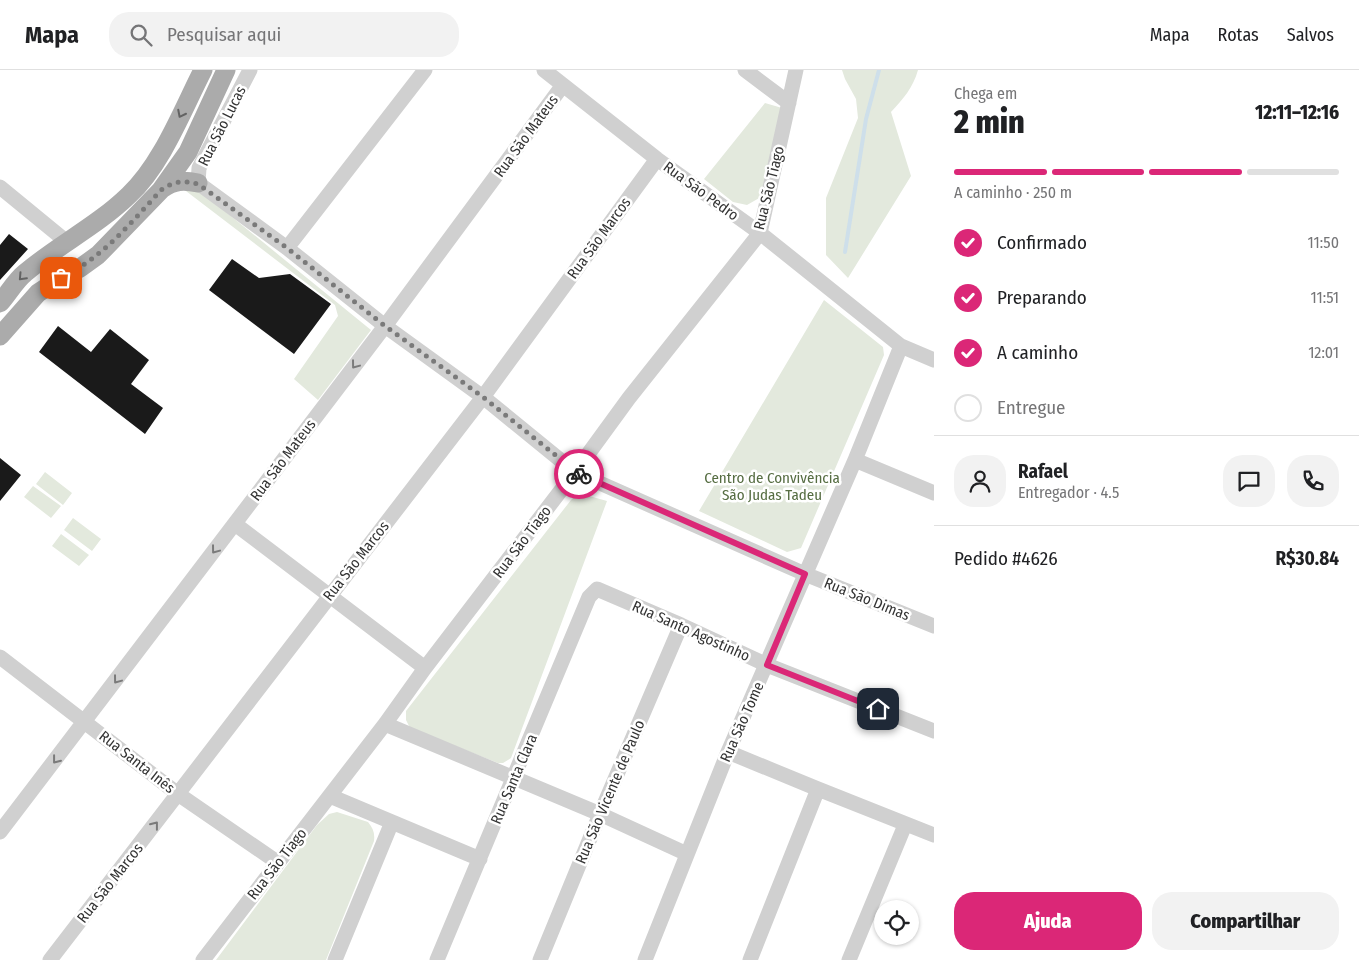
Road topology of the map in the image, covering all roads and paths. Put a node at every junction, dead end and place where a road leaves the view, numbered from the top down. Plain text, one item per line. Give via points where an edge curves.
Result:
1 (203, 70) edge
2 (226, 70) edge
3 (250, 70) edge
4 (425, 70) edge
5 (544, 70) edge
6 (745, 70) edge
7 (796, 70) edge
8 (563, 85) junction
9 (789, 103) junction
10 (187, 154) junction
11 (657, 159) junction
12 (198, 184) junction
13 (0, 187) edge
14 (161, 190) junction
15 (760, 233) junction
16 (67, 242) junction
17 (287, 248) junction
18 (43, 289) junction
19 (2, 303) edge
20 (385, 326) junction
21 (0, 336) edge
22 (901, 346) junction
23 (934, 360) edge
24 (483, 397) junction
25 (855, 460) junction
26 (576, 472) junction
27 (934, 493) edge
28 (235, 524) junction
29 (805, 574) junction
30 (330, 595) junction
31 (589, 597) joint
32 (681, 625) junction
33 (934, 626) edge
34 (0, 657) edge
35 (767, 665) junction
36 (425, 668) junction
37 (85, 722) junction
38 (385, 724) junction
39 (934, 732) edge
40 (728, 752) junction
41 (514, 778) junction
42 (818, 790) junction
43 (178, 794) junction
44 (330, 796) junction
45 (600, 814) junction
46 (392, 822) junction
47 (905, 825) junction
48 (0, 832) edge
49 (934, 835) edge
50 (687, 854) junction
51 (480, 859) junction
52 (277, 862) junction
53 (50, 960) edge
54 (203, 960) edge
55 (335, 960) edge
56 (437, 960) edge
57 (540, 960) edge
58 (645, 960) edge
59 (750, 960) edge
60 (849, 960) edge

1 -> 16 main road via 145,178 111,211
2 - 10 main road
3 - 12 street, Rua São Lucas via 199,168
4 - 17 street
5 - 8 street, Rua São Pedro
6 - 9 street
7 - 9 street, Rua São Tiago
8 - 11 street, Rua São Pedro
8 - 20 street, Rua São Mateus
9 - 15 street, Rua São Tiago
10 - 12 main road via 191,173
10 - 14 main road
11 - 15 street, Rua São Pedro
11 - 24 street, Rua São Marcos
12 - 14 main road via 181,181
12 - 17 street, Rua São Dimas
13 - 16 street
14 - 18 main road via 98,255
15 - 22 street, Rua São Pedro
15 - 26 street, Rua São Tiago via 629,398
16 - 18 main road via 74,255 72,262
16 -> 19 main road via 23,275
17 - 20 street, Rua São Dimas
18 - 21 main road
20 - 24 street, Rua São Dimas
20 -> 28 street, Rua São Mateus
22 - 23 street, Rua São Pedro
22 - 25 street, Rua São Tome
24 - 26 street, Rua São Dimas
24 - 30 street, Rua São Marcos
25 - 27 street
25 - 29 street, Rua São Tome
26 - 29 street, Rua São Dimas
26 - 36 street, Rua São Tiago
28 - 30 street
28 -> 37 street, Rua São Mateus
29 - 33 street, Rua São Dimas
29 - 35 street, Rua São Tome
30 - 36 street
30 - 43 street, Rua São Marcos
31 - 32 street, Rua Santo Agostinho via 597,589
31 - 41 street, Rua Santa Clara
32 - 35 street, Rua Santo Agostinho
32 - 45 street, Rua São Vicente de Paulo
34 - 37 street, Rua Santa Inês
35 - 39 street, Rua Santo Agostinho
35 - 40 street, Rua São Tome
36 - 38 street, Rua São Tiago
37 - 43 street, Rua Santa Inês
37 -> 48 street, Rua São Mateus
38 - 41 street
38 - 44 street, Rua São Tiago
40 - 42 street
40 - 50 street, Rua São Tome
41 - 45 street
41 - 51 street, Rua Santa Clara
42 - 47 street
42 - 59 street
43 - 52 street, Rua Santa Inês
53 -> 43 street, Rua São Marcos
44 - 46 street
44 - 52 street, Rua São Tiago
45 - 50 street
45 - 57 street, Rua São Vicente de Paulo
46 - 51 street
46 - 55 street
47 - 49 street
47 - 60 street
50 - 58 street, Rua São Tome
51 - 56 street, Rua Santa Clara
52 - 54 street, Rua São Tiago

